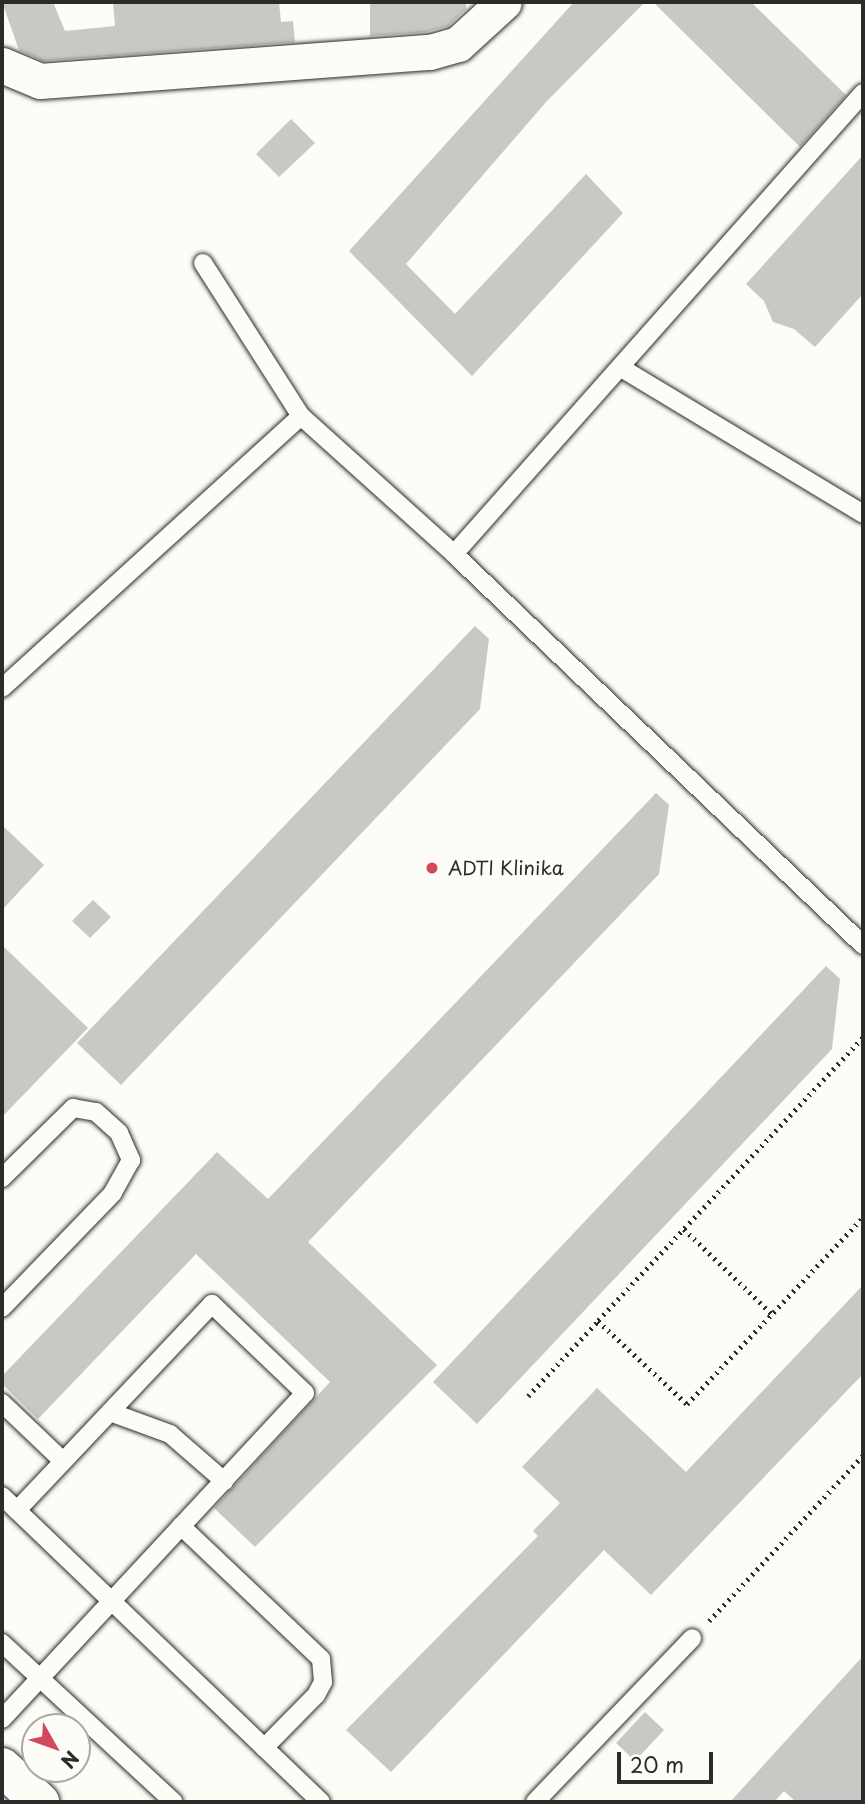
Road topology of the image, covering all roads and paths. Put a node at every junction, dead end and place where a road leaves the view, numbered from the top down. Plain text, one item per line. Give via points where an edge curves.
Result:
1 (504, 2) edge
2 (2, 65) edge
3 (863, 93) edge
4 (203, 263) dead end
5 (623, 369) junction
6 (301, 416) junction
7 (863, 514) edge
8 (454, 554) junction
9 (2, 688) edge
10 (863, 945) edge
11 (863, 1038) edge
12 (2, 1178) edge
13 (863, 1217) edge
14 (684, 1229) junction
15 (4, 1301) edge
16 (772, 1314) junction
17 (598, 1321) junction
18 (528, 1396) dead end
19 (2, 1403) edge
20 (110, 1412) junction
21 (863, 1455) edge
22 (63, 1461) junction
23 (224, 1481) junction
24 (2, 1496) edge
25 (17, 1510) junction
26 (181, 1526) junction
27 (110, 1601) junction
28 (692, 1638) joint
29 (2, 1643) edge
30 (39, 1678) junction
31 (2, 1719) edge
32 (264, 1748) junction
33 (2, 1767) edge
34 (40, 1802) edge
35 (174, 1802) edge
36 (321, 1802) edge
37 (535, 1802) edge

1 - 2 street via 458,44 430,52 40,81
3 - 5 lane
4 - 6 lane
5 - 7 lane
5 - 8 lane
6 - 8 lane
6 - 9 lane
8 - 10 lane
11 - 14 path
12 - 15 lane via 74,1108 96,1112 119,1133 131,1160 113,1193
13 - 16 path
14 - 16 path
14 - 17 path
16 - 17 path via 687,1404
17 - 18 path
19 - 22 lane
20 - 22 lane
20 - 23 lane via 170,1434
20 - 23 lane via 212,1304 305,1393
21 - 28 path
22 - 25 lane
23 - 26 lane
24 - 25 lane
25 - 27 lane
26 - 27 lane
26 - 32 lane via 320,1660 323,1682 316,1695
27 - 30 lane
27 - 32 lane
28 - 37 lane
29 - 30 lane
30 - 31 lane
30 - 35 lane
32 - 36 lane
33 - 34 main road

